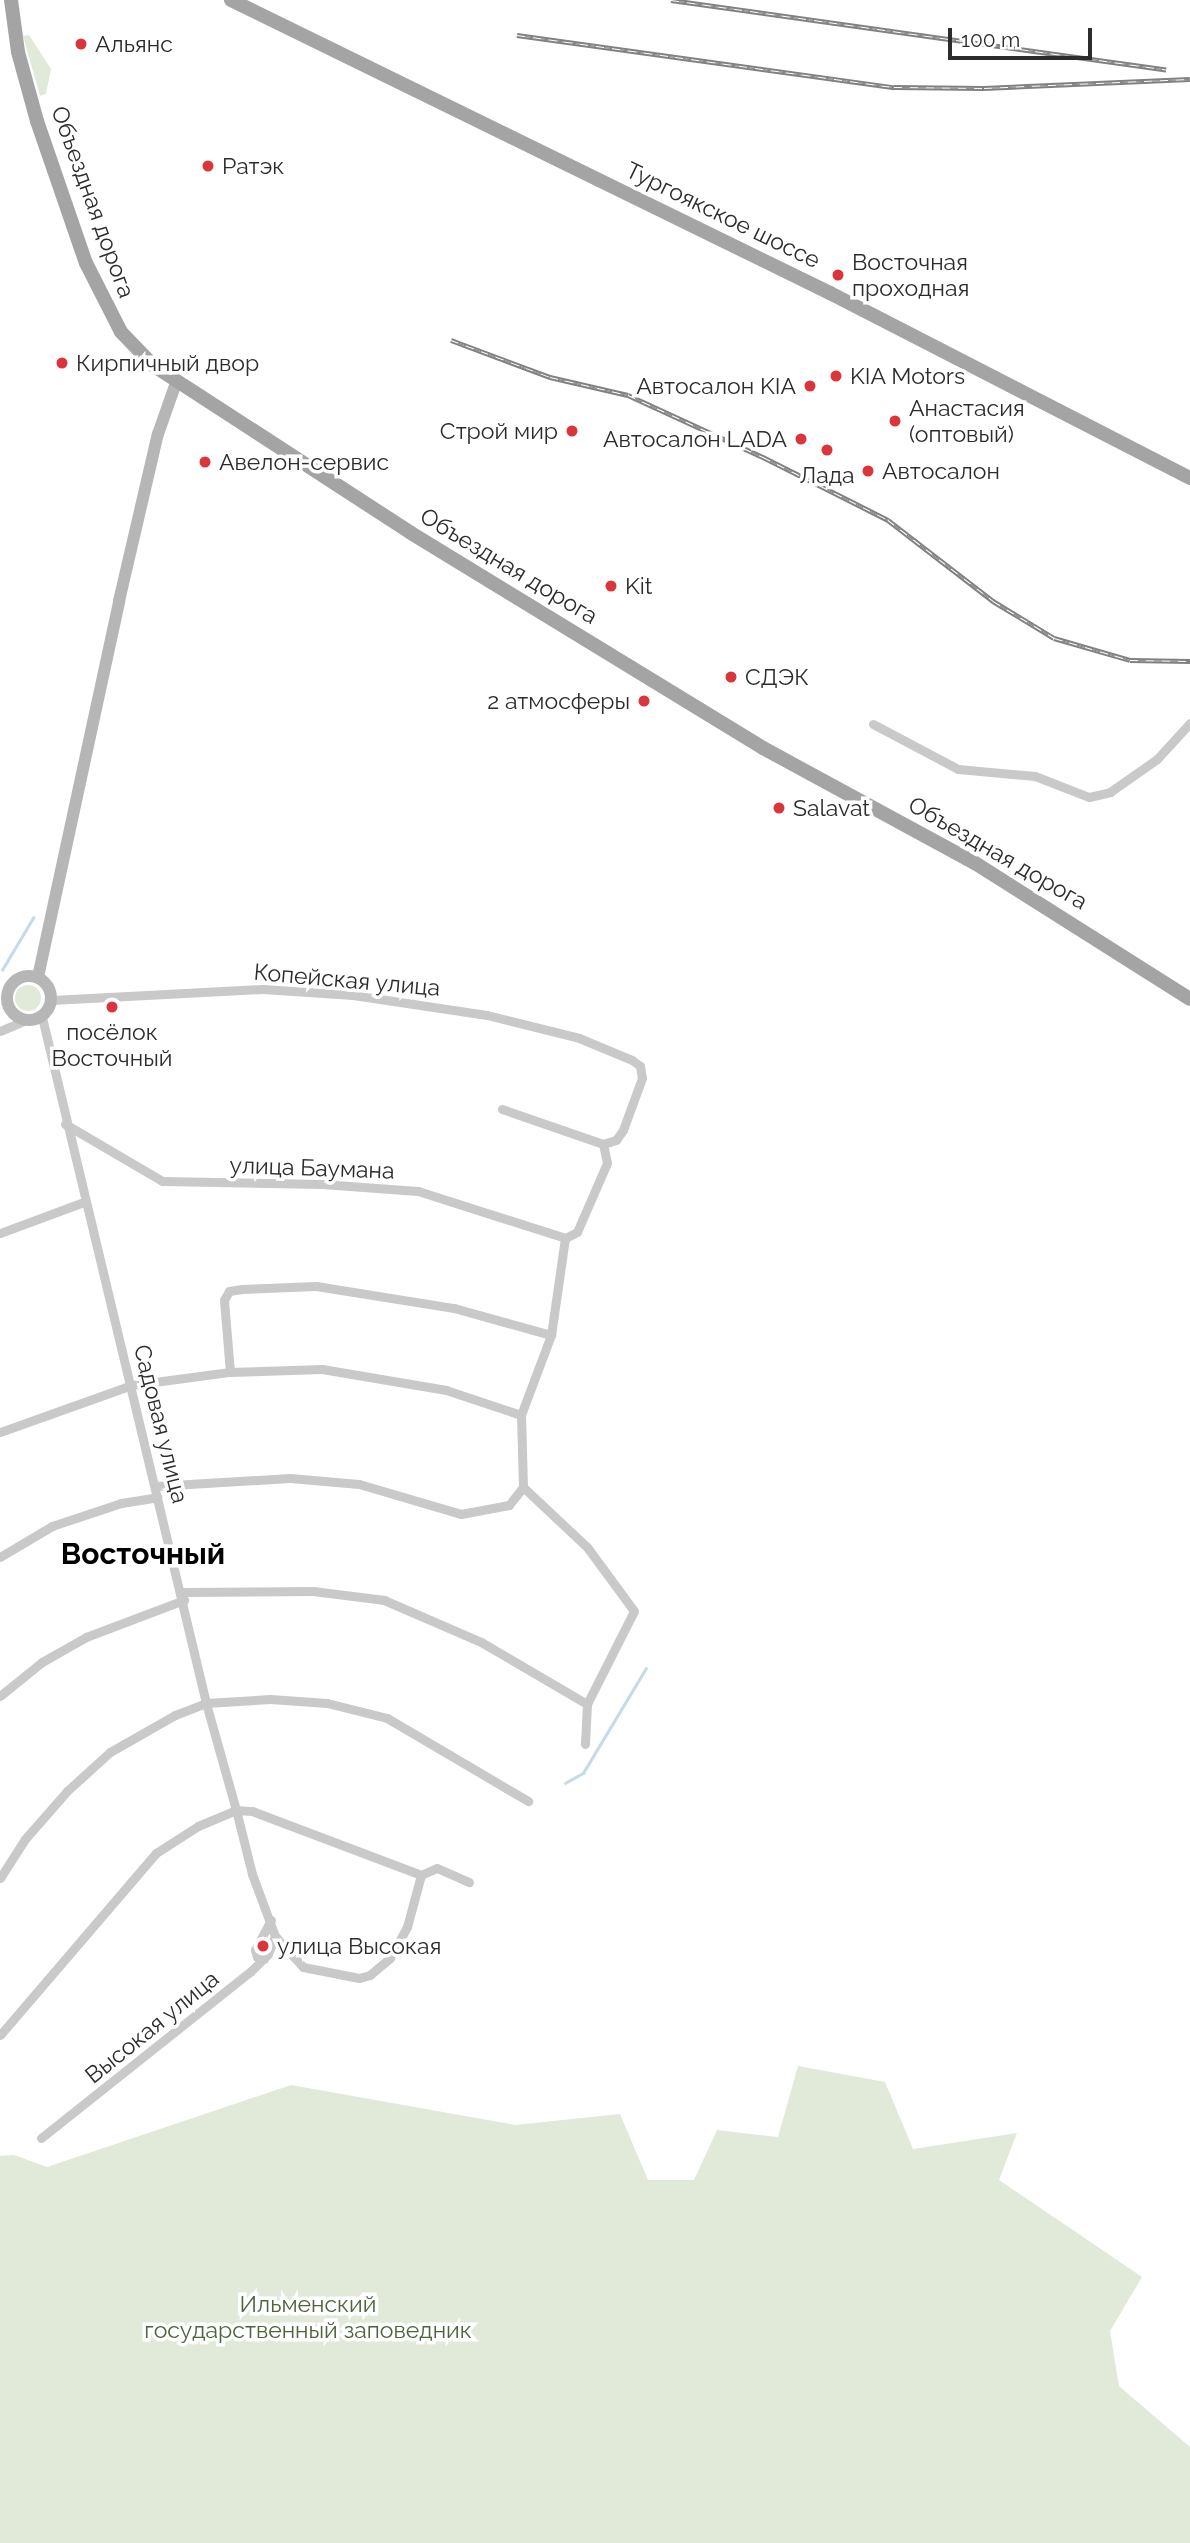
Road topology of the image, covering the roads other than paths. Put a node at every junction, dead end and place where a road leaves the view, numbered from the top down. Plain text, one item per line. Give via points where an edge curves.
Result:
1 (11, 0) edge
2 (232, 0) edge
3 (176, 383) junction
4 (1190, 478) edge
5 (1190, 723) edge
6 (873, 724) dead end
7 (38, 977) junction
8 (3, 994) edge
9 (1190, 999) edge
10 (52, 1000) junction
11 (42, 1017) junction
12 (26, 1020) junction
13 (0, 1031) edge
14 (502, 1109) dead end
15 (65, 1124) junction
16 (604, 1144) junction
17 (84, 1202) junction
18 (0, 1233) edge
19 (565, 1238) junction
20 (551, 1335) junction
21 (230, 1373) junction
22 (132, 1385) junction
23 (522, 1415) junction
24 (0, 1432) edge
25 (156, 1486) junction
26 (523, 1487) junction
27 (158, 1497) junction
28 (0, 1557) edge
29 (183, 1596) junction
30 (0, 1696) edge
31 (206, 1703) junction
32 (587, 1704) junction
33 (585, 1744) dead end
34 (528, 1801) dead end
35 (236, 1810) junction
36 (421, 1875) junction
37 (0, 1878) edge
38 (469, 1882) dead end
39 (271, 1920) junction
40 (275, 1936) junction
41 (264, 1959) junction
42 (0, 2035) edge
43 (41, 2138) dead end

1 - 3 main road, Объездная дорога via 18,52 37,121 91,274 121,332
2 - 4 main road, Тургоякское шоссе via 810,284
3 - 7 street via 158,434 116,613
3 - 9 main road, Объездная дорога via 687,702 975,863
5 - 6 street via 1157,760 1110,792 1089,797 1035,776 958,769
7 - 8 street via 18,978
7 - 10 street
8 - 12 street via 13,1014
10 - 11 street
10 - 16 street, Копейская улица via 250,989 353,995 487,1015 579,1038 640,1066 642,1078 623,1130 616,1140
11 - 12 street
11 - 15 street, Садовая улица
12 - 13 street
14 - 16 street
15 - 17 street, Садовая улица
15 - 19 street, улица Баумана via 162,1181 418,1191
16 - 19 street via 607,1163 577,1233
17 - 18 street
17 - 22 street, Садовая улица
19 - 20 street
20 - 21 street via 454,1308 316,1286 242,1289 229,1292 224,1300
20 - 23 street
21 - 22 street
21 - 23 street via 322,1369 371,1374 446,1390
22 - 24 street
22 - 25 street, Садовая улица
23 - 26 street
25 - 26 street via 290,1478 359,1484 460,1514 509,1505
25 - 27 street, Садовая улица
26 - 32 street via 587,1547 634,1611
27 - 28 street via 121,1503 52,1526
27 - 29 street, Садовая улица
29 - 30 street via 86,1636 42,1662
29 - 31 street, Садовая улица
29 - 32 street via 313,1591 384,1600 481,1642
31 - 34 street via 270,1699 327,1703 387,1718
31 - 35 street, Садовая улица
31 - 37 street via 110,1752 67,1791 25,1839
32 - 33 street
35 - 36 street via 251,1811
35 - 39 street, Садовая улица via 252,1874
35 - 42 street via 198,1826 156,1853
36 - 38 street via 437,1868
36 - 40 street via 407,1927 390,1958 370,1975 359,1978 303,1967
39 - 40 street, Садовая улица
39 - 41 street via 255,1950 257,1957
40 - 41 street, Высокая улица
41 - 43 street, Высокая улица

